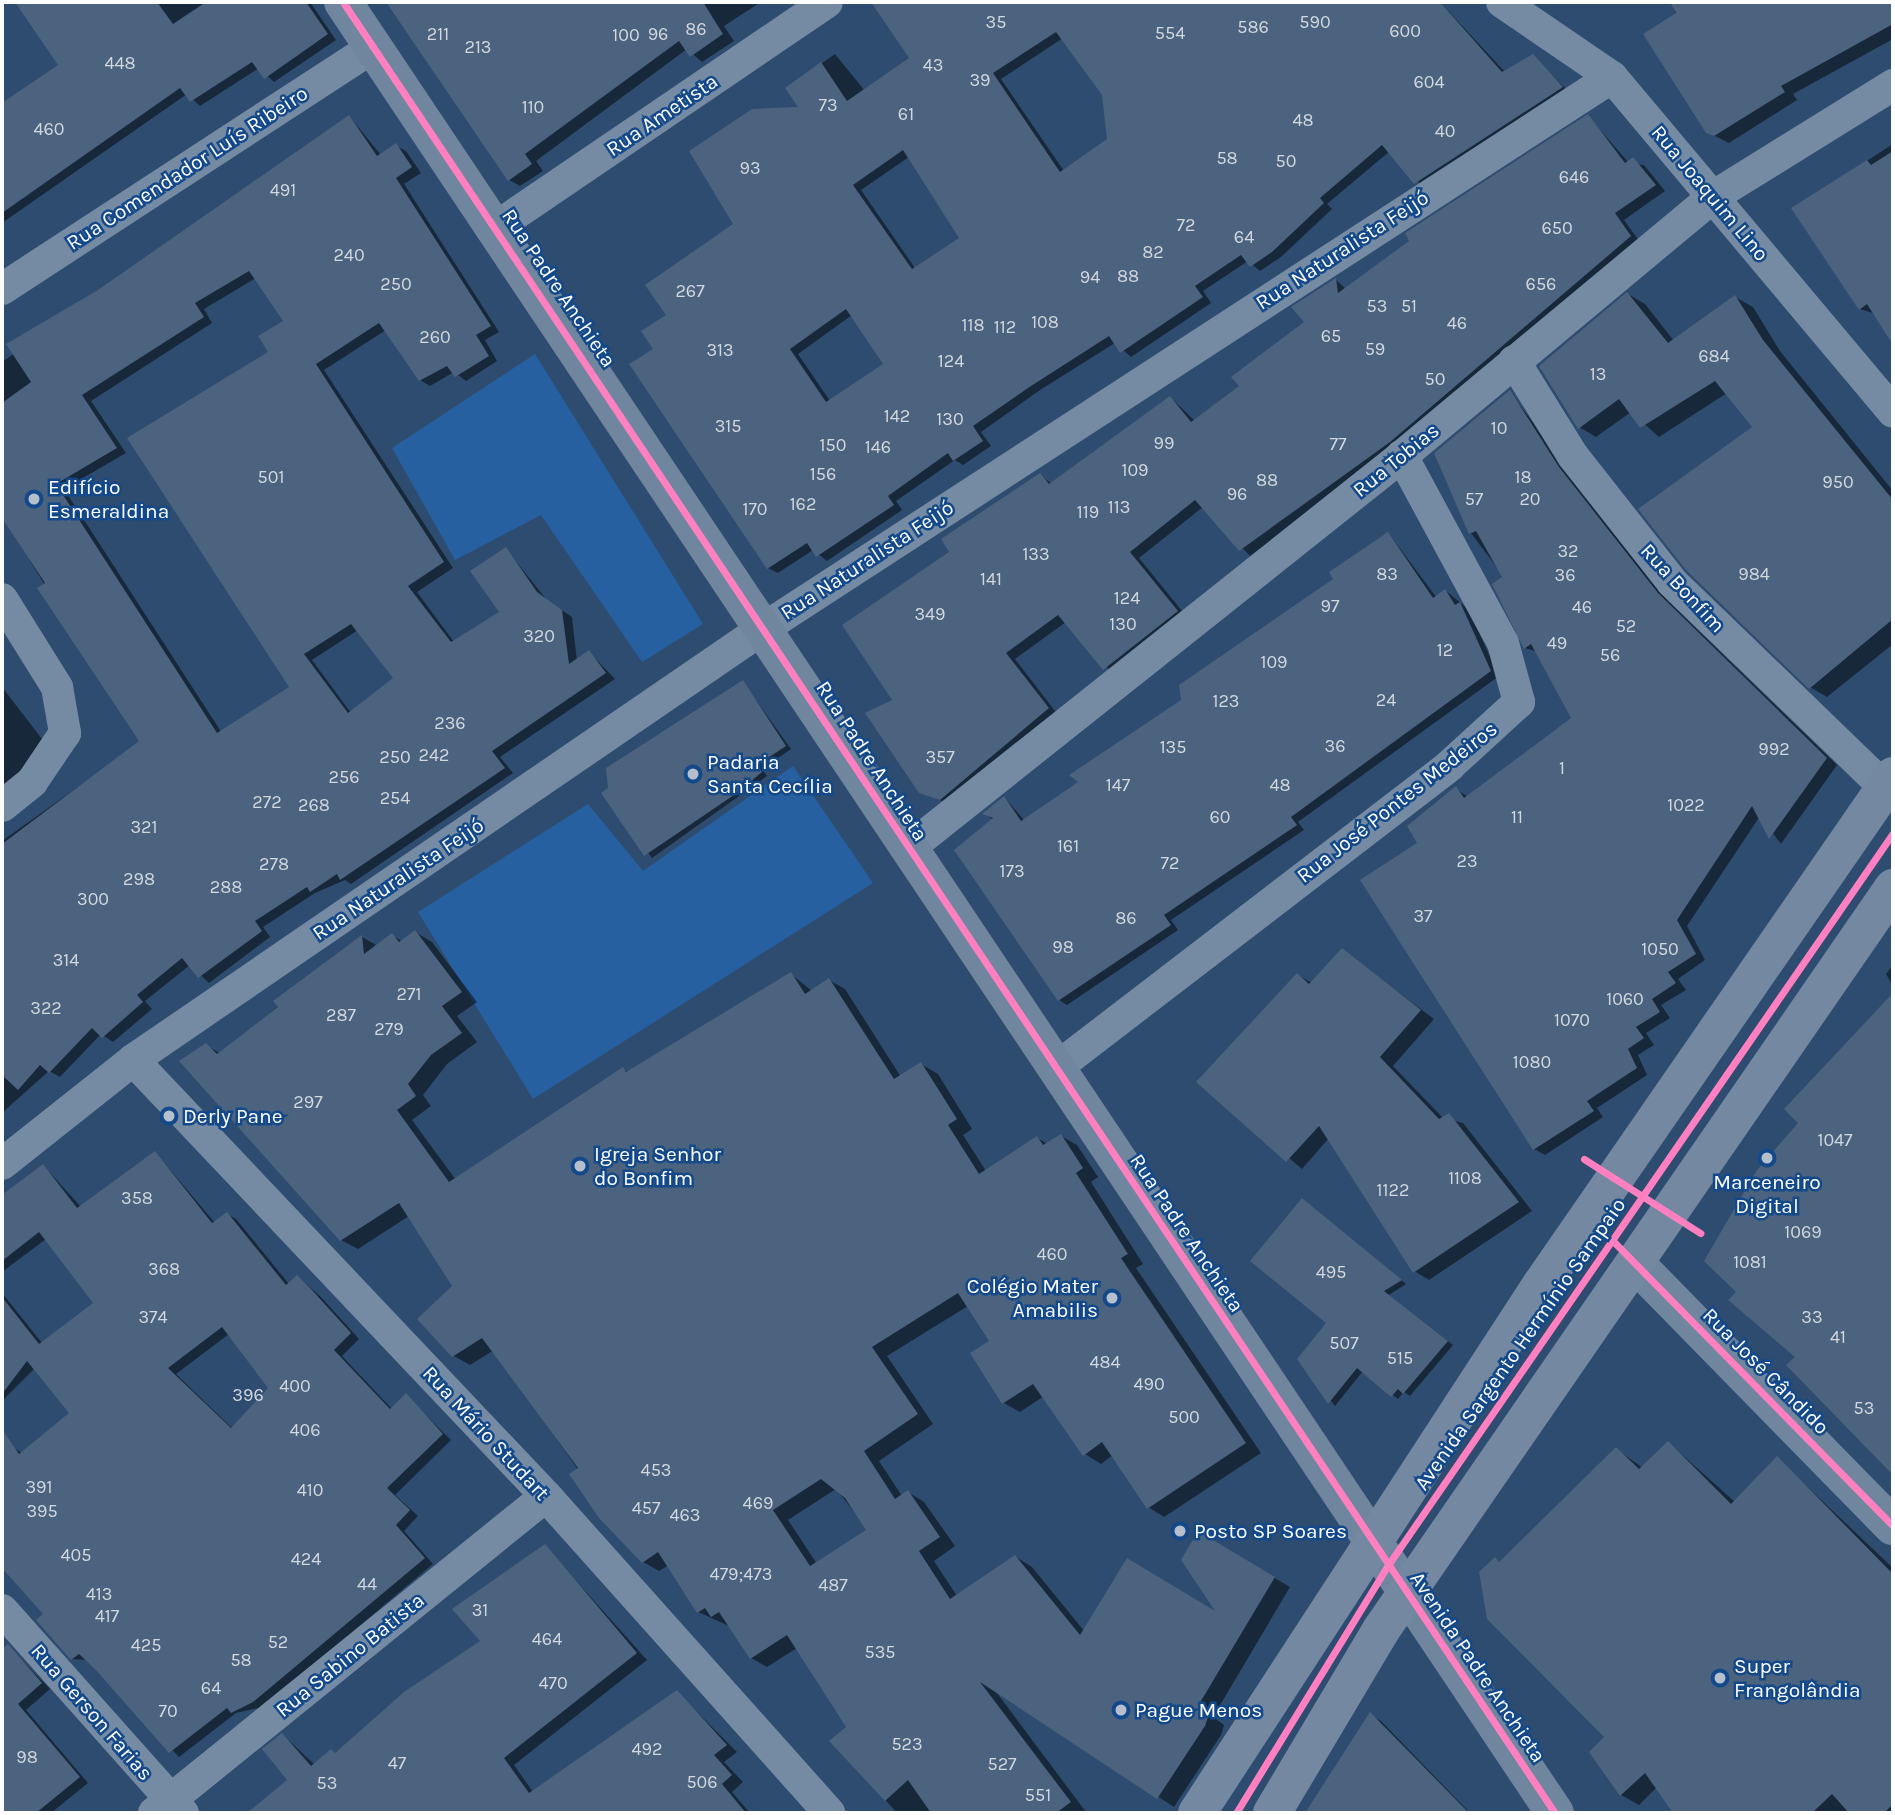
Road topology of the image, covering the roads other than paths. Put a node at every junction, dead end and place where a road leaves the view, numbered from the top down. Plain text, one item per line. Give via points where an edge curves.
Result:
1 (343, 2) edge
2 (827, 2) edge
3 (1502, 2) edge
4 (373, 47) junction
5 (1612, 77) junction
6 (1893, 85) edge
7 (1714, 196) junction
8 (496, 227) junction
9 (2, 289) edge
10 (1514, 361) junction
11 (1893, 412) edge
12 (1402, 456) junction
13 (2, 599) edge
14 (764, 628) junction
15 (1889, 782) edge
16 (2, 806) edge
17 (908, 849) junction
18 (1893, 888) edge
19 (133, 1060) junction
20 (1056, 1068) junction
21 (2, 1164) edge
22 (1636, 1264) junction
23 (546, 1496) junction
24 (1893, 1526) edge
25 (1371, 1541) junction
26 (1407, 1592) junction
27 (2, 1610) edge
28 (169, 1809) edge
29 (829, 1813) edge
30 (1197, 1813) edge
31 (1272, 1813) edge
32 (1555, 1813) edge

1 - 4 street, Rua Padre Anchieta
2 - 8 street, Rua Ametista
3 - 5 street, Rua Joaquim Lino
4 - 8 street, Rua Padre Anchieta
4 - 9 street, Rua Comendador Luís Ribeiro
5 - 7 street, Rua Joaquim Lino
5 - 14 street, Rua Naturalista Feijó
6 - 7 street, Rua Tobias
7 - 10 street, Rua Tobias
7 - 11 street, Rua Joaquim Lino
8 - 14 street, Rua Padre Anchieta
10 - 12 street, Rua Tobias
10 - 15 street, Rua Bonfim via 1573,456 1672,582
12 - 17 street, Rua Tobias
12 - 20 street, Rua José Pontes Medeiros via 1503,643 1519,702 1449,766
13 - 16 street via 57,687 65,733 41,772
14 - 17 street, Rua Padre Anchieta
14 - 19 street, Rua Naturalista Feijó
15 - 25 main road, Avenida Sargento Hermínio Sampaio
17 - 20 street, Rua Padre Anchieta
18 - 22 main road
19 - 21 street, Rua Naturalista Feijó
19 - 23 street, Rua Mário Studart
20 - 25 street, Rua Padre Anchieta
22 - 24 street, Rua José Cândido
22 - 26 main road
23 - 28 street, Rua Sabino Batista
23 - 29 street, Rua Mário Studart
25 - 26 street, Avenida Padre Anchieta
25 - 30 main road, Avenida Sargento Hermínio Sampaio
26 - 31 main road
26 - 32 street, Avenida Padre Anchieta
27 - 28 street, Rua Gerson Farias

